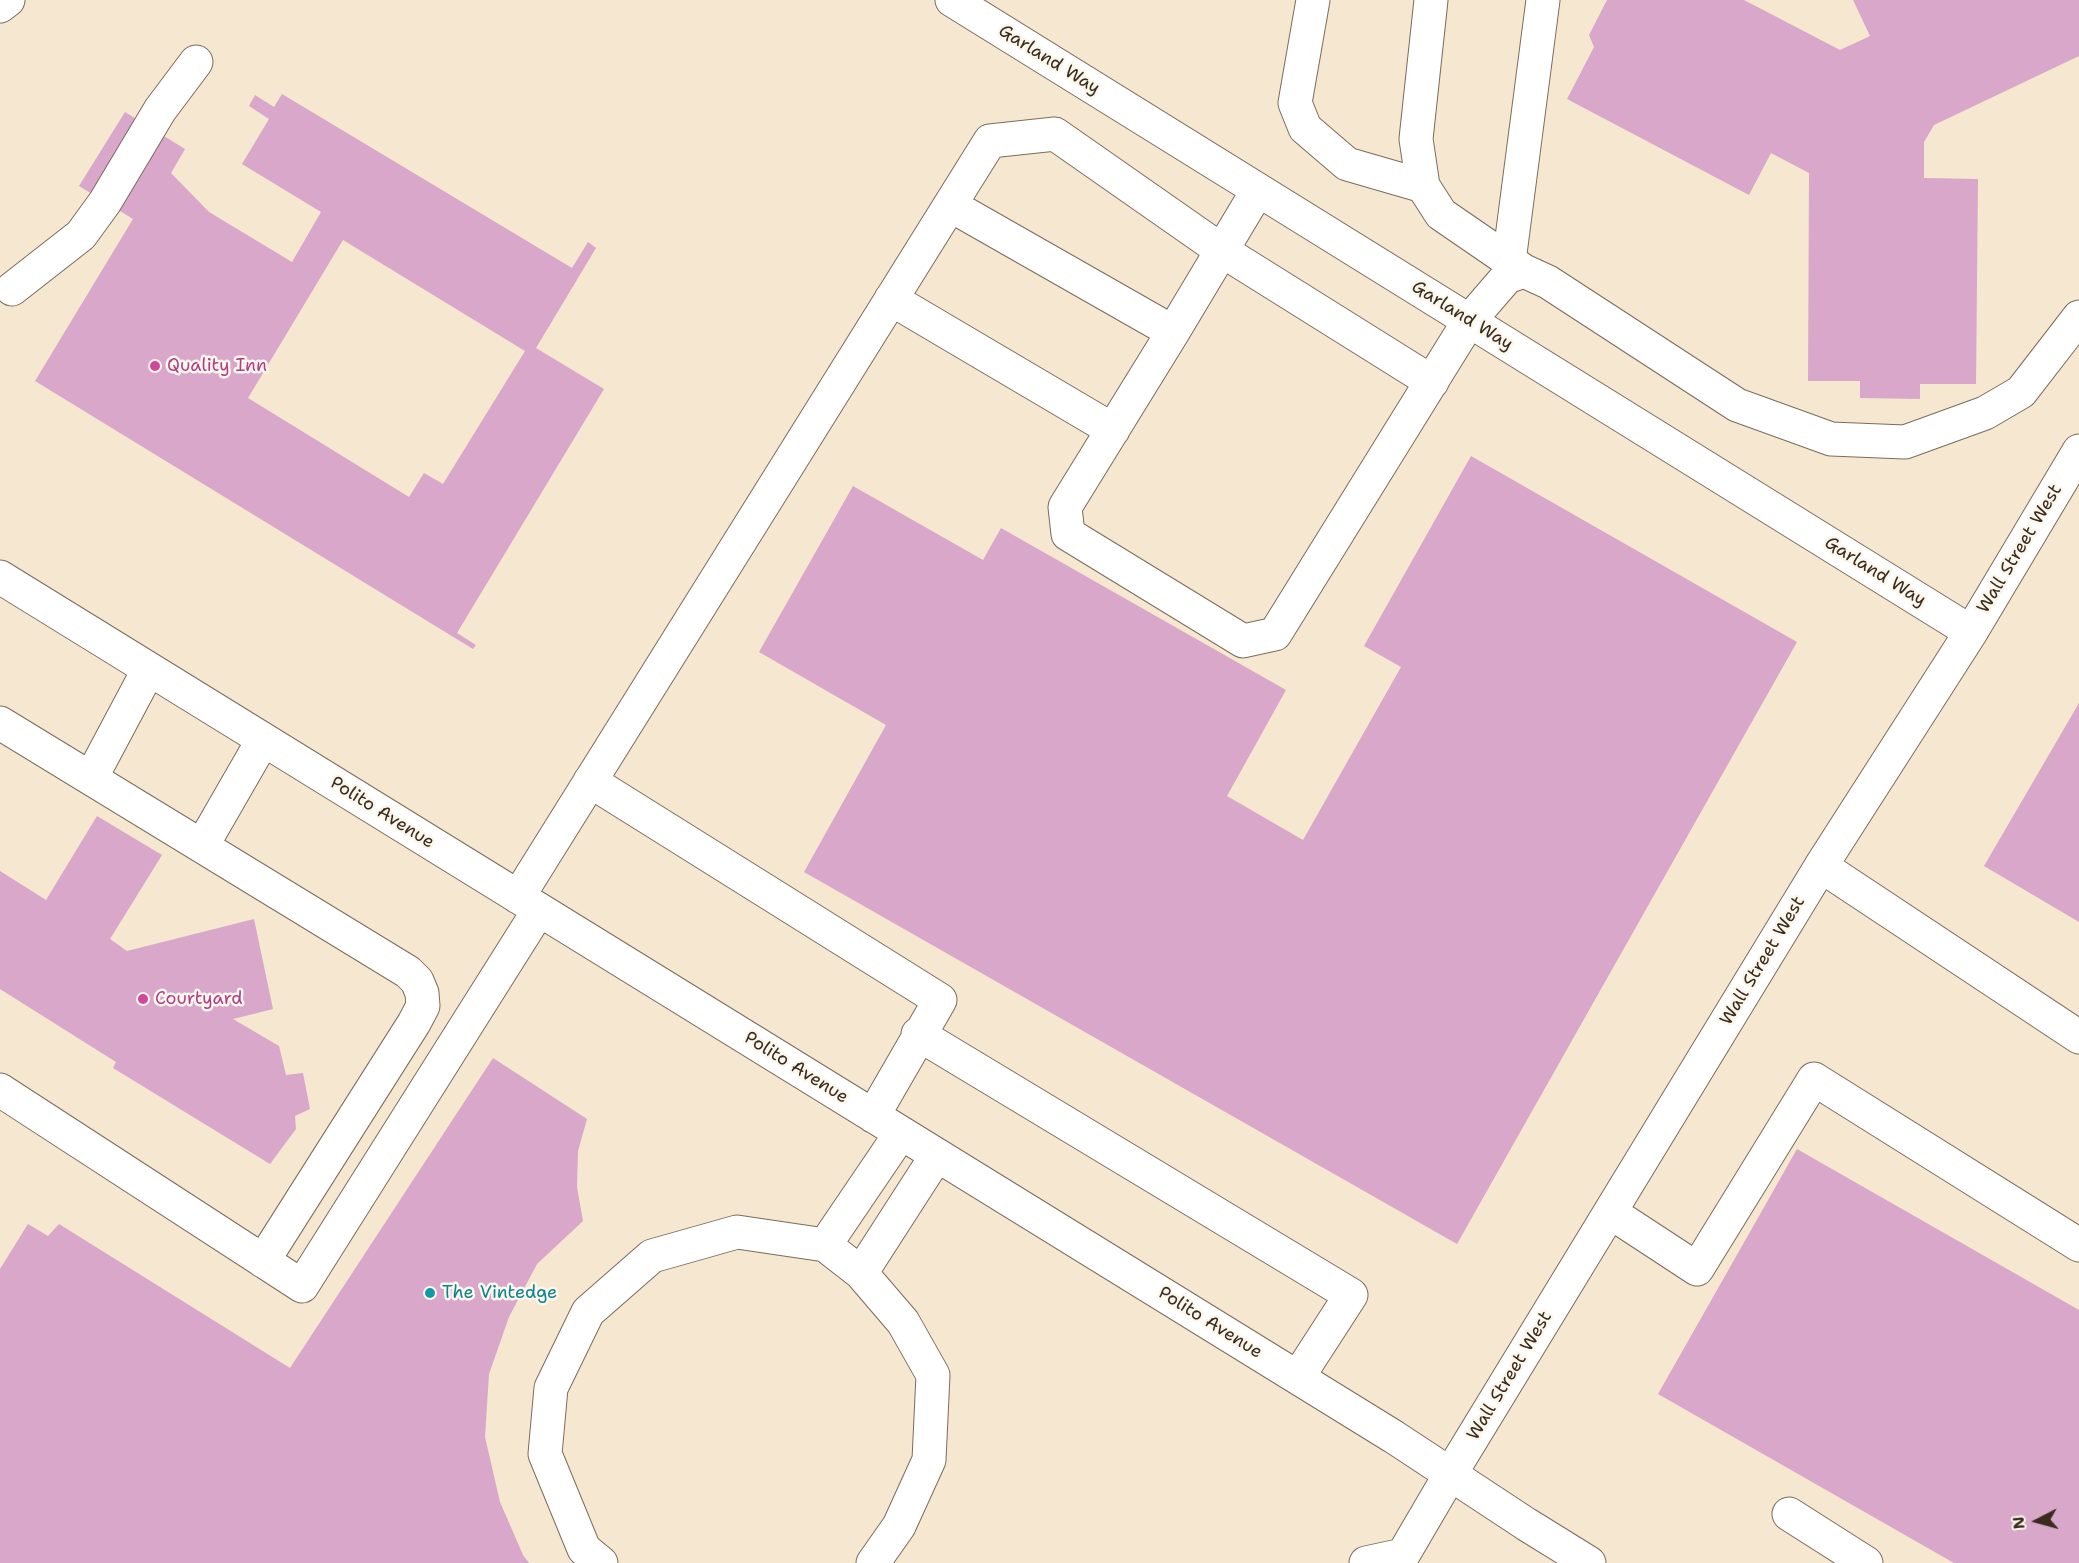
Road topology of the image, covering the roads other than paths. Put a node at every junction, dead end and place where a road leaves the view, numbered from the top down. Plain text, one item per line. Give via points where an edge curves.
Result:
1 (8, 0) edge
2 (952, 0) edge
3 (1313, 0) edge
4 (1431, 0) edge
5 (1543, 0) edge
6 (0, 6) edge
7 (196, 62) dead end
8 (1423, 186) junction
9 (1258, 190) junction
10 (950, 205) junction
11 (1221, 250) junction
12 (1516, 266) junction
13 (12, 289) dead end
14 (891, 299) junction
15 (2079, 317) edge
16 (1469, 321) junction
17 (1173, 332) junction
18 (1432, 382) junction
19 (1113, 430) junction
20 (2078, 454) edge
21 (0, 577) edge
22 (1971, 632) junction
23 (149, 669) junction
24 (0, 723) edge
25 (263, 740) junction
26 (91, 778) junction
27 (590, 781) junction
28 (202, 846) junction
29 (1821, 866) junction
30 (529, 903) junction
31 (918, 1034) junction
32 (2079, 1037) edge
33 (0, 1090) edge
34 (873, 1116) junction
35 (901, 1133) junction
36 (937, 1155) junction
37 (1610, 1212) junction
38 (825, 1245) junction
39 (2079, 1245) edge
40 (263, 1261) junction
41 (861, 1273) junction
42 (1298, 1377) junction
43 (1451, 1473) junction
44 (1789, 1514) dead end
45 (1404, 1559) edge
46 (601, 1563) edge
47 (873, 1563) edge
48 (1366, 1563) edge
49 (1589, 1563) edge
50 (1866, 1563) edge

1 - 6 street
2 - 9 street, Garland Way
3 - 8 street via 1295,103 1305,128 1347,164
4 - 8 street via 1416,139
5 - 12 street
7 - 13 street via 160,110 81,235
8 - 12 street via 1441,214
9 - 11 street
9 - 16 street, Garland Way
10 - 11 street via 990,141 1055,134
10 - 14 street
10 - 17 street
11 - 17 street
11 - 18 street
12 - 15 street via 1548,282 1737,405 1830,439 1905,442 1985,414 2021,392
12 - 16 street
14 - 19 street
14 - 27 street
16 - 18 street
16 - 22 street, Garland Way
17 - 19 street
18 - 19 street via 1275,634 1243,641 1068,534 1065,507
20 - 22 street, Wall Street West
21 - 23 street, Polito Avenue
22 - 29 street, Wall Street West
23 - 25 street, Polito Avenue
23 - 26 street
24 - 26 street
25 - 28 street
25 - 30 street, Polito Avenue
26 - 28 street
27 - 30 street
27 - 31 street via 940,1000
28 - 40 street via 408,972 422,993 423,1006 414,1023
29 - 32 street
29 - 37 street, Wall Street West
30 - 34 street, Polito Avenue
30 - 40 street via 302,1286
31 - 34 street
31 - 42 street via 1351,1294
33 - 40 street
34 - 35 street, Polito Avenue
35 - 36 street, Polito Avenue
35 - 38 street
36 - 41 street
36 - 42 street, Polito Avenue
37 - 39 street via 1697,1269 1814,1079
37 - 43 street, Wall Street West
38 - 41 street
38 - 46 street via 737,1232 652,1257 588,1312 551,1388 544,1454 584,1549
41 - 47 street via 903,1322 933,1375 928,1460 899,1526
42 - 43 street, Polito Avenue
43 - 45 street, Wall Street West
43 - 49 street, Polito Avenue
44 - 50 street
45 - 48 street

